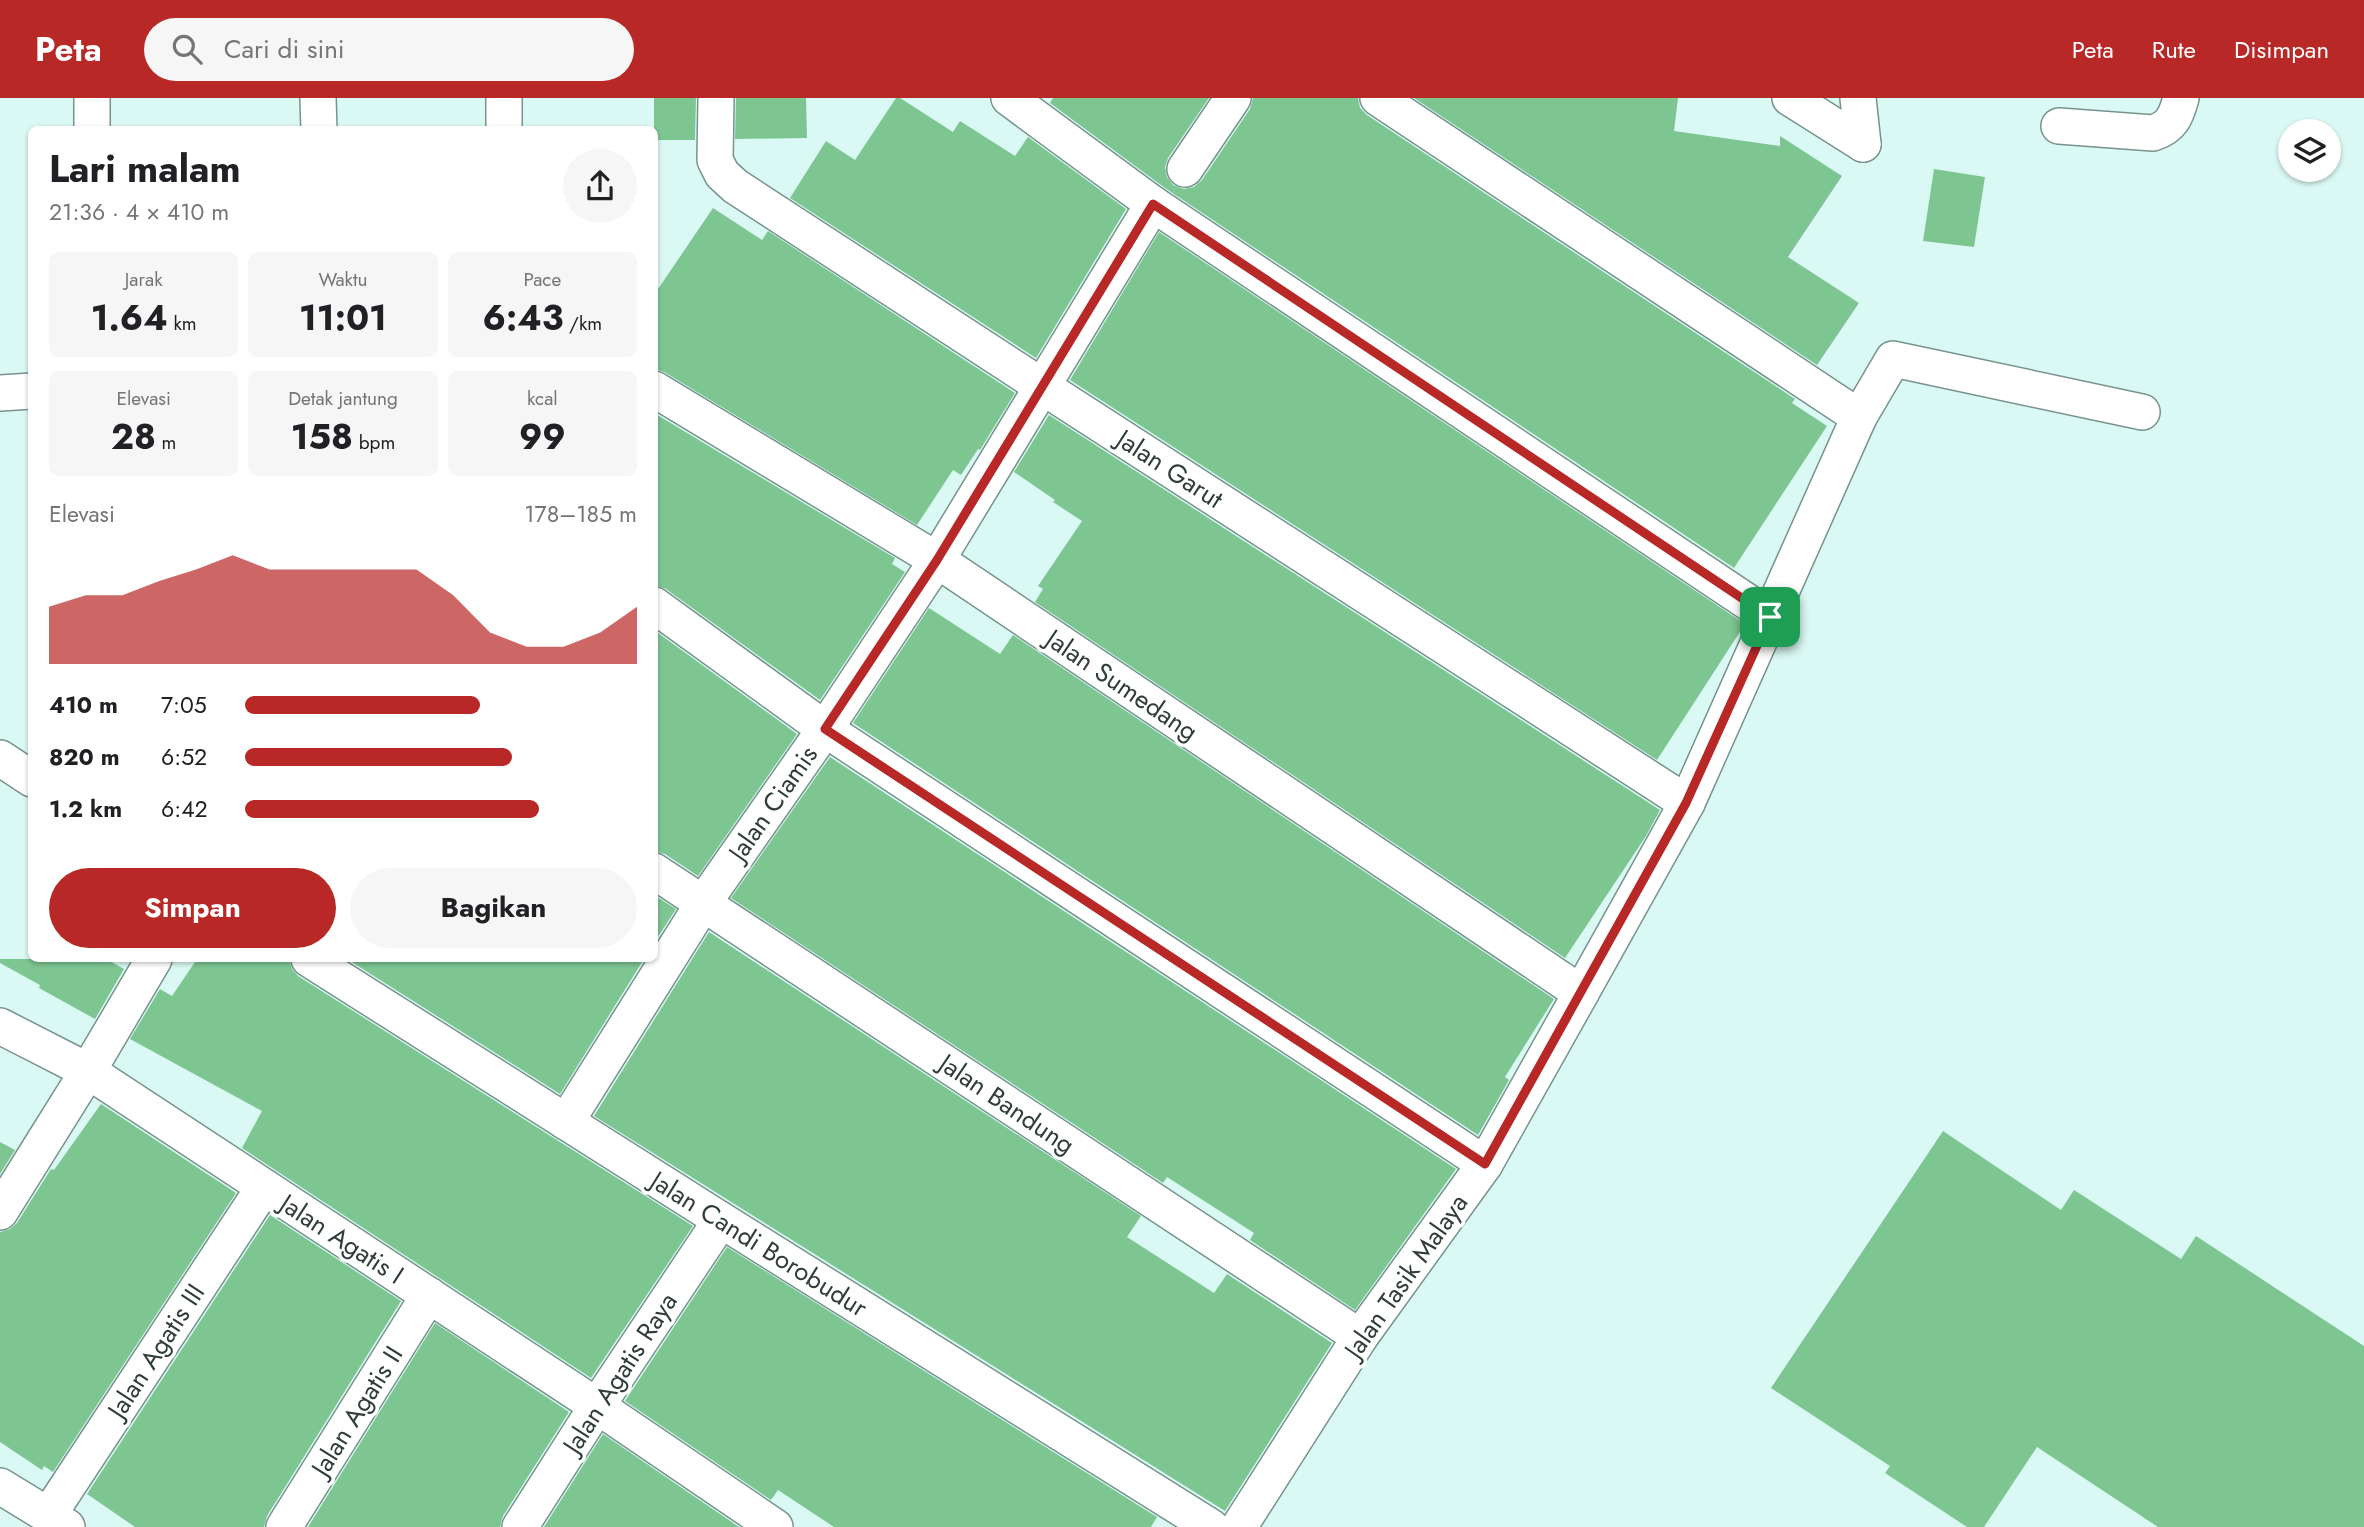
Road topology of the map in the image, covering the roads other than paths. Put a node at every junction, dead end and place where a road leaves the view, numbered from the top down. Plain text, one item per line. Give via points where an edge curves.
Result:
1 (92, 98) edge
2 (318, 98) edge
3 (504, 98) edge
4 (716, 98) edge
5 (1009, 98) edge
6 (1233, 98) edge
7 (1378, 98) edge
8 (1790, 98) edge
9 (1858, 98) edge
10 (2181, 98) edge
11 (92, 126) edge
12 (319, 126) edge
13 (504, 126) edge
14 (2059, 126) dead end
15 (1185, 169) dead end
16 (1153, 204) junction
17 (1043, 387) junction
18 (28, 391) edge
19 (658, 391) edge
20 (0, 393) edge
21 (2142, 412) dead end
22 (1859, 417) junction
23 (937, 560) junction
24 (658, 608) edge
25 (1770, 617) junction
26 (825, 729) junction
27 (0, 758) edge
28 (28, 776) edge
29 (1686, 803) junction
30 (658, 873) edge
31 (704, 902) junction
32 (152, 962) edge
33 (314, 962) edge
34 (1581, 993) junction
35 (0, 1026) edge
36 (88, 1072) junction
37 (566, 1122) junction
38 (1485, 1164) junction
39 (264, 1187) junction
40 (0, 1212) edge
41 (721, 1220) junction
42 (429, 1295) junction
43 (1360, 1337) junction
44 (597, 1406) junction
45 (0, 1486) edge
46 (58, 1521) edge
47 (767, 1525) edge
48 (284, 1527) edge
49 (520, 1527) edge
50 (1211, 1527) edge
51 (1239, 1527) edge

1 - 11 street
2 - 12 street
3 - 13 street
4 - 17 street, Jalan Garut via 715,160 734,186
5 - 16 street
6 - 15 street
7 - 22 street
8 - 9 street via 1863,144
10 - 14 street via 2176,116 2166,128 2153,133
16 - 17 street, Jalan Ciamis
16 - 25 street
17 - 23 street, Jalan Ciamis
17 - 29 street, Jalan Garut
18 - 20 street
19 - 23 street, Jalan Sumedang
21 - 22 street, Jalan Tasik Malaya via 1893,359
22 - 25 street, Jalan Tasik Malaya
23 - 26 street, Jalan Ciamis
23 - 34 street, Jalan Sumedang
24 - 26 street
25 - 29 street, Jalan Tasik Malaya
26 - 31 street, Jalan Ciamis
26 - 38 street
27 - 28 street
29 - 34 street, Jalan Tasik Malaya
30 - 31 street, Jalan Bandung
31 - 37 street, Jalan Ciamis
31 - 43 street, Jalan Bandung
32 - 36 street
33 - 37 street, Jalan Candi Borobudur
34 - 38 street, Jalan Tasik Malaya
35 - 36 street, Jalan Agatis I
36 - 39 street, Jalan Agatis I
36 - 40 street
37 - 41 street, Jalan Candi Borobudur
38 - 43 street, Jalan Tasik Malaya
39 - 42 street, Jalan Agatis I
39 - 46 street, Jalan Agatis III
41 - 44 street, Jalan Agatis Raya
41 - 50 street, Jalan Candi Borobudur
42 - 44 street, Jalan Agatis I
42 - 48 street, Jalan Agatis II
43 - 51 street, Jalan Tasik Malaya
44 - 47 street, Jalan Agatis I
44 - 49 street, Jalan Agatis Raya
45 - 46 street

